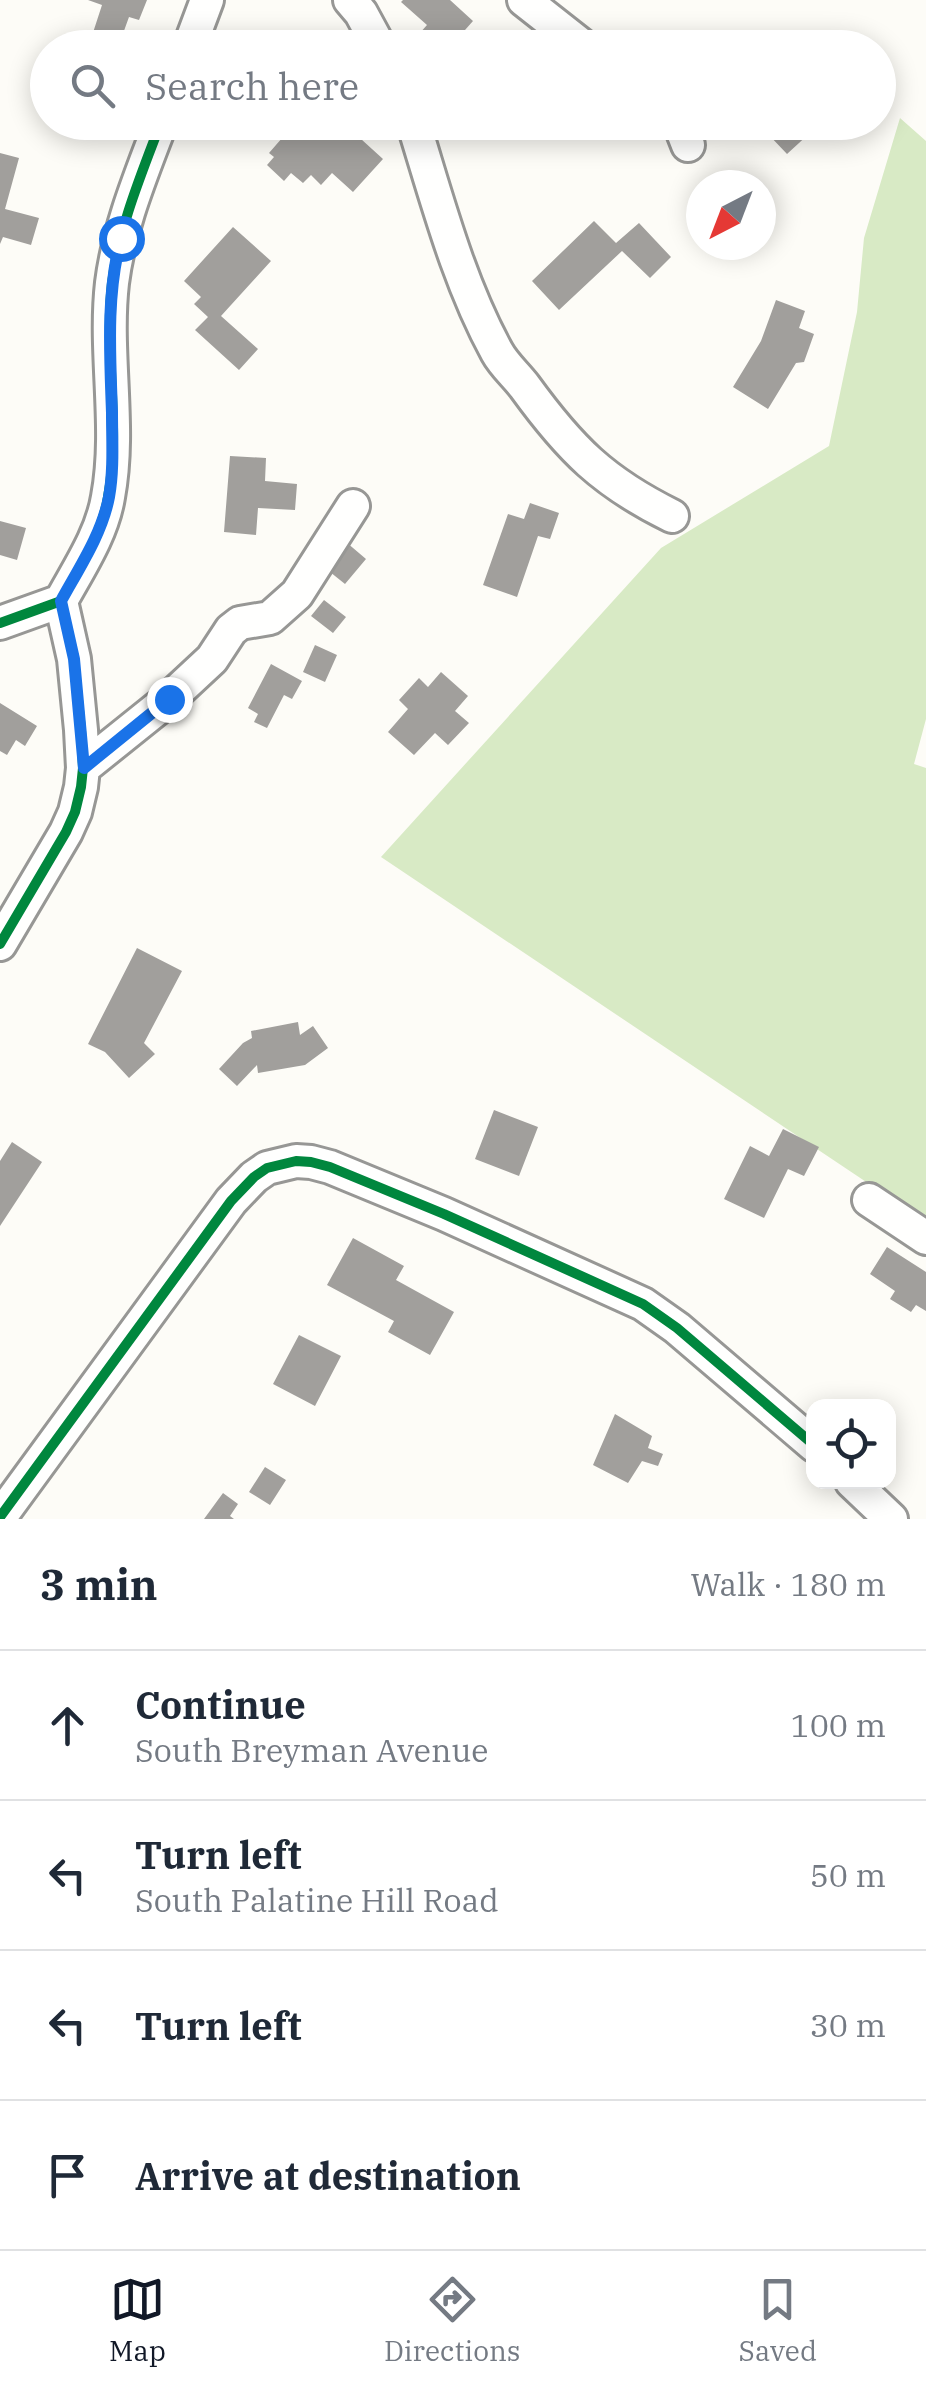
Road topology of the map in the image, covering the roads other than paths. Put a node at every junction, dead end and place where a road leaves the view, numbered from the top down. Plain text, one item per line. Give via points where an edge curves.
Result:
1 (206, 0) edge
2 (350, 0) edge
3 (524, 0) edge
4 (195, 30) edge
5 (370, 30) edge
6 (562, 30) edge
7 (154, 140) edge
8 (419, 140) edge
9 (352, 506) dead end
10 (672, 516) dead end
11 (61, 601) junction
12 (0, 623) edge
13 (84, 768) junction
14 (0, 944) edge
15 (870, 1200) dead end
16 (926, 1238) edge
17 (806, 1438) edge
18 (859, 1489) edge
19 (0, 1517) edge
20 (891, 1519) edge

1 - 4 street
2 - 5 street
3 - 6 street
7 - 11 street via 116,255 108,498
8 - 10 street via 475,307 499,356 588,462
9 - 13 street via 297,594 270,618 231,630 212,659
11 - 12 street
11 - 13 street
13 - 14 street via 66,832
15 - 16 street
17 - 19 street via 642,1304 330,1166 296,1161 267,1168 231,1201
18 - 20 street

